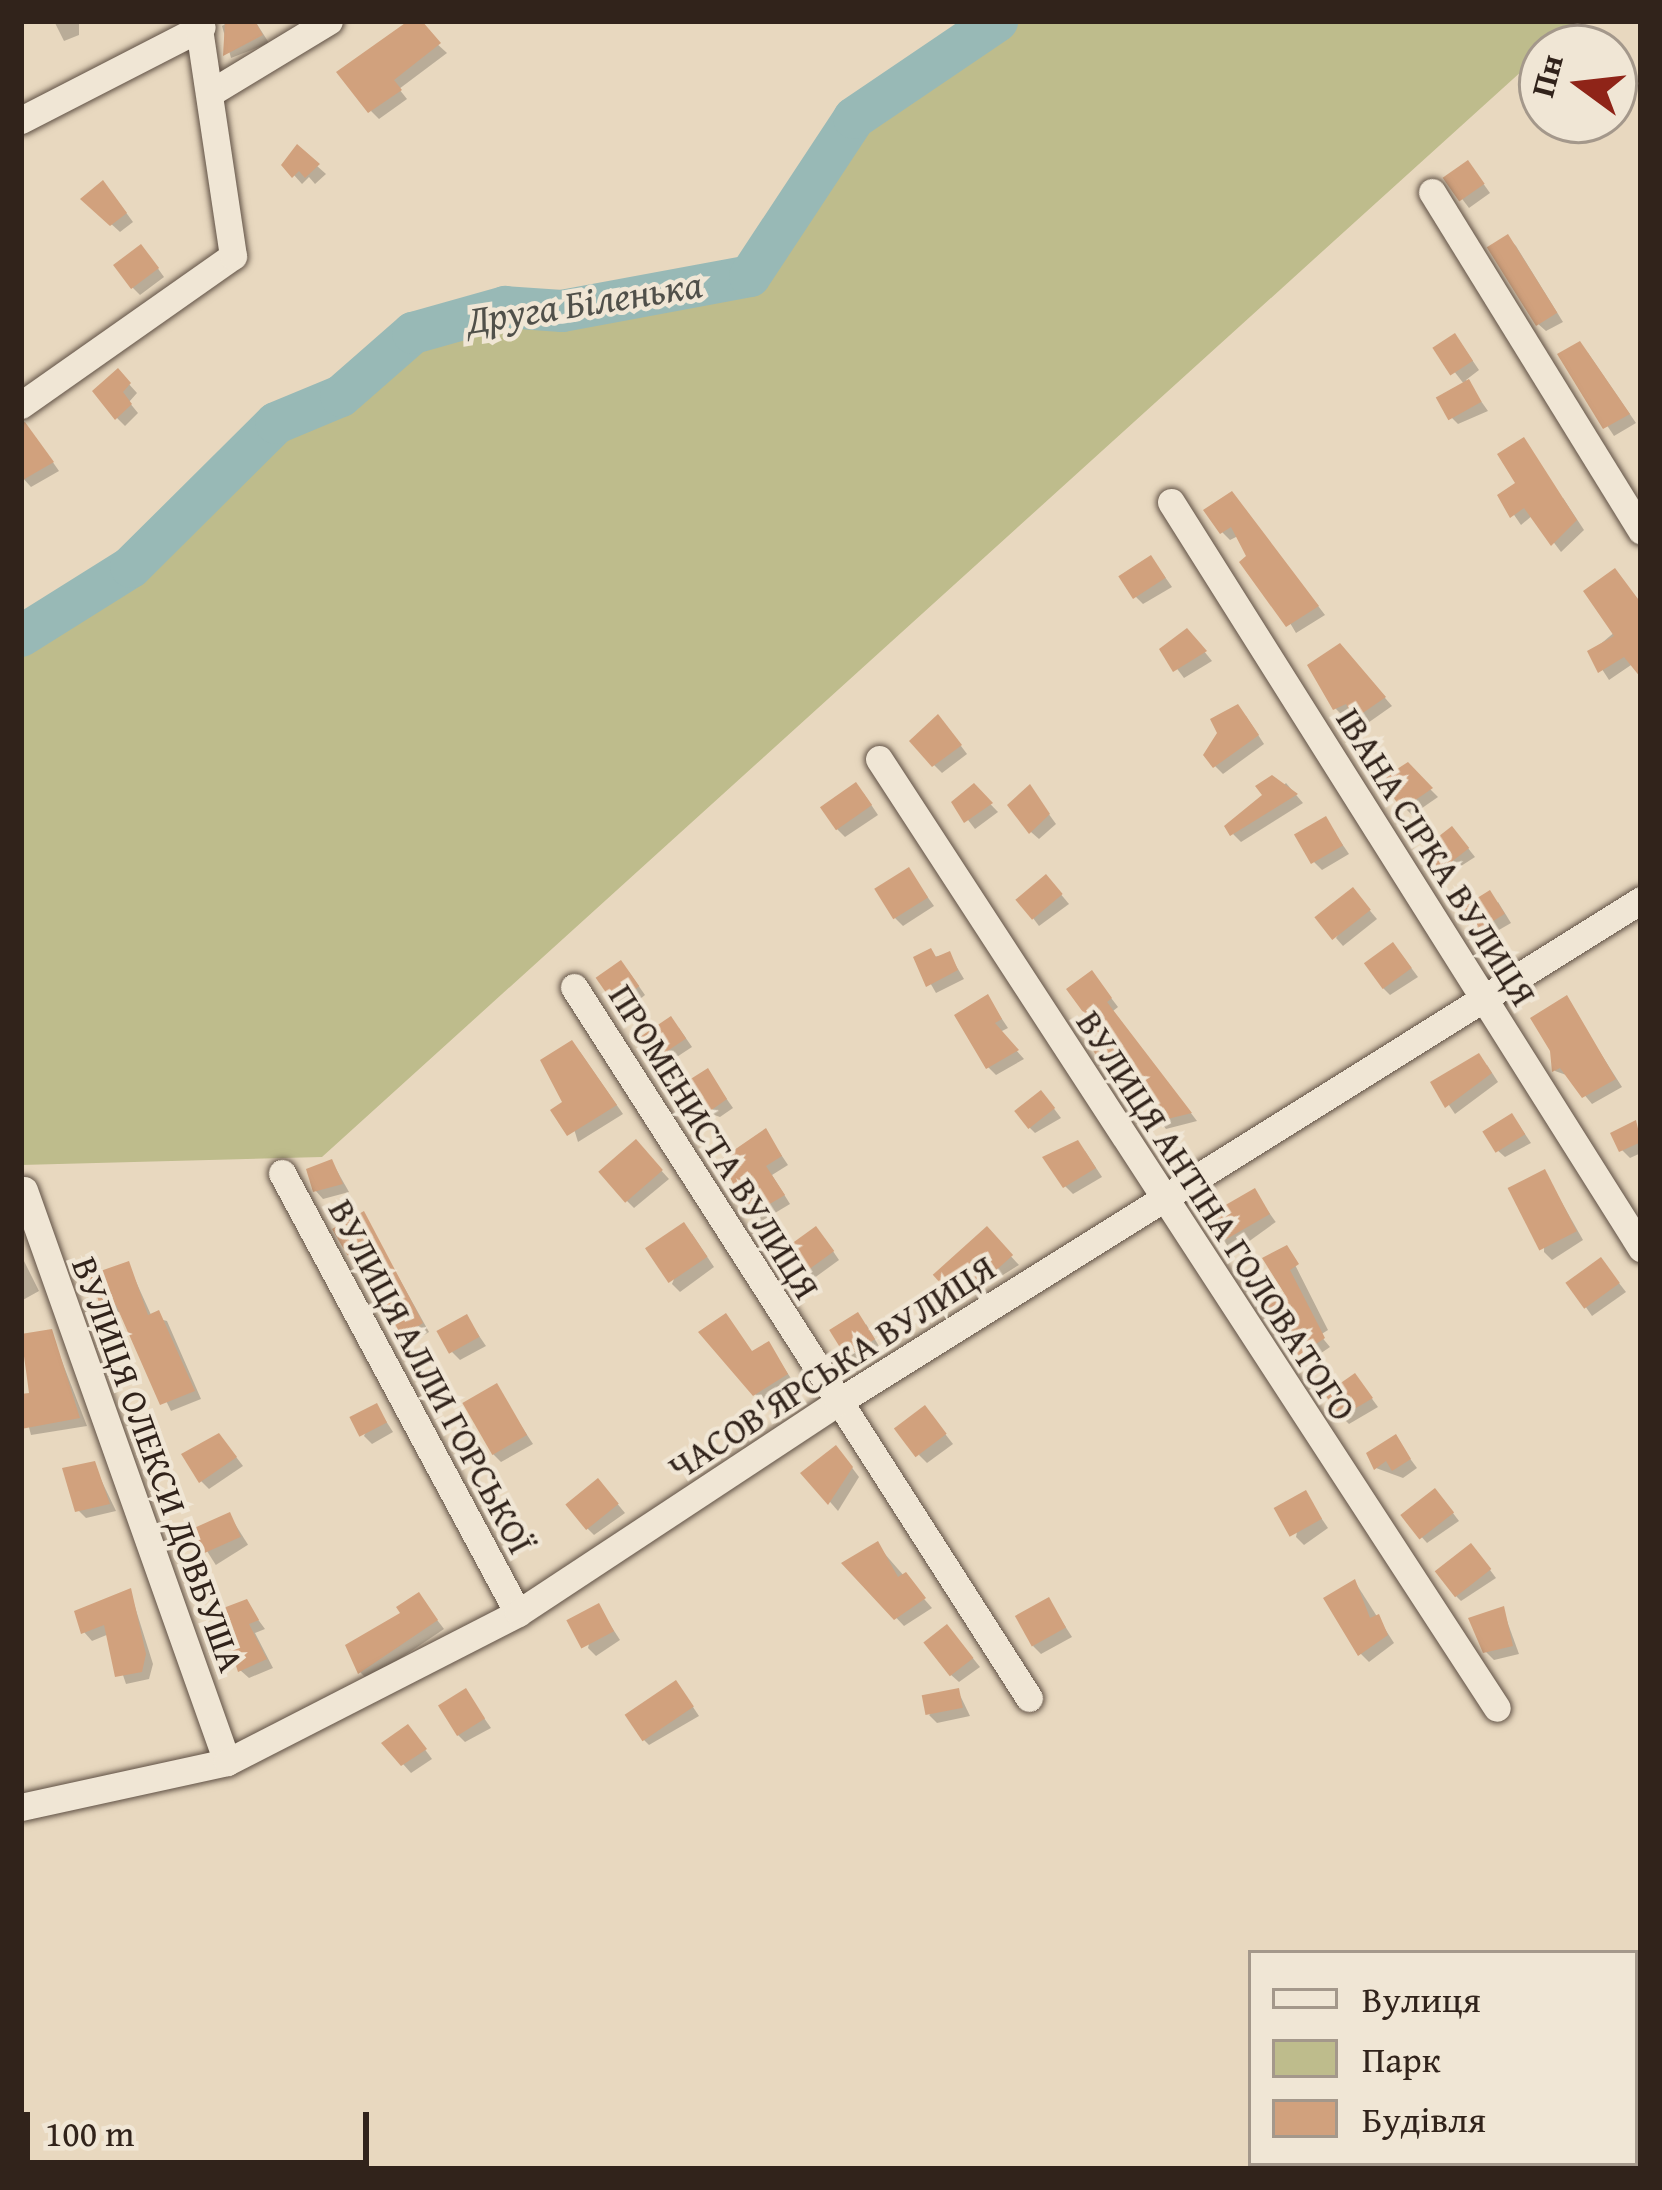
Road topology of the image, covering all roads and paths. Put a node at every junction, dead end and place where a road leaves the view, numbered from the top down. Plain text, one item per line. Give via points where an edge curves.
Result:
1 (329, 21) edge
2 (200, 24) edge
3 (210, 93) junction
4 (21, 120) edge
5 (1432, 192) dead end
6 (21, 405) edge
7 (1172, 502) dead end
8 (1641, 532) edge
9 (879, 759) dead end
10 (1641, 900) edge
11 (574, 987) dead end
12 (1482, 993) junction
13 (282, 1174) dead end
14 (24, 1190) edge
15 (1163, 1201) junction
16 (1641, 1248) edge
17 (838, 1402) junction
18 (518, 1613) junction
19 (1029, 1698) dead end
20 (1497, 1708) dead end
21 (227, 1762) junction
22 (21, 1808) edge

1 - 3 street
2 - 3 street
2 - 4 street
3 - 6 street via 233,256
5 - 8 street
7 - 12 street, ІВАНА СІРКА ВУЛИЦЯ
9 - 15 street, ВУЛИЦЯ АНТІНА ГОЛОВАТОГО
10 - 12 street, ЧАСОВ'ЯРСЬКА ВУЛИЦЯ
11 - 17 street, ПРОМЕНИСТА ВУЛИЦЯ
12 - 15 street, ЧАСОВ'ЯРСЬКА ВУЛИЦЯ
12 - 16 street, ІВАНА СІРКА ВУЛИЦЯ
13 - 18 street, ВУЛИЦЯ АЛЛИ ГОРСЬКОЇ
14 - 21 street, ВУЛИЦЯ ОЛЕКСИ ДОВБУША
15 - 17 street, ЧАСОВ'ЯРСЬКА ВУЛИЦЯ
15 - 20 street, ВУЛИЦЯ АНТІНА ГОЛОВАТОГО
17 - 18 street, ЧАСОВ'ЯРСЬКА ВУЛИЦЯ
17 - 19 street, ПРОМЕНИСТА ВУЛИЦЯ
18 - 21 street, ЧАСОВ'ЯРСЬКА ВУЛИЦЯ
21 - 22 street, ЧАСОВ'ЯРСЬКА ВУЛИЦЯ

